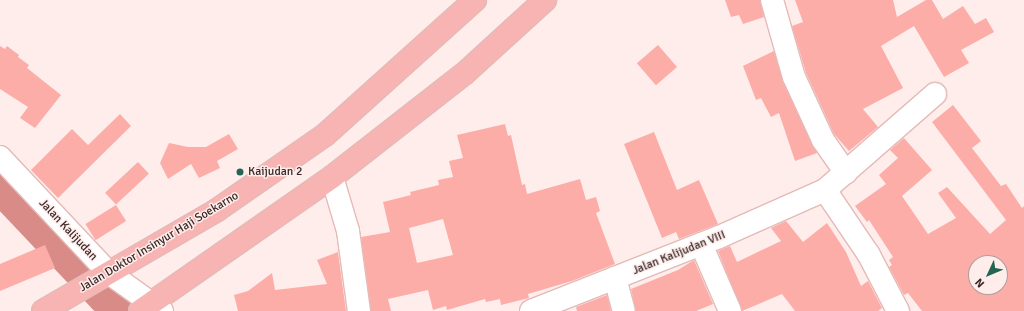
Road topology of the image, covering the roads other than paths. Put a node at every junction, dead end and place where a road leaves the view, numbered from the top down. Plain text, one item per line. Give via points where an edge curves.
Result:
1 (475, 0) edge
2 (545, 0) edge
3 (772, 0) edge
4 (935, 94) dead end
5 (0, 157) edge
6 (846, 173) junction
7 (332, 177) junction
8 (824, 190) junction
9 (701, 244) junction
10 (104, 277) junction
11 (615, 278) junction
12 (151, 309) edge
13 (43, 311) edge
14 (359, 311) edge
15 (532, 311) edge
16 (624, 311) edge
17 (730, 311) edge
18 (898, 311) edge

1 - 10 main road, Jalan Doktor Insinyur Haji Soekarno via 325,135 217,210
2 - 7 main road via 464,74
3 - 6 street via 794,78 823,140
4 - 6 street, Jalan Kalijudan VIII
5 - 10 street, Jalan Kalijudan
6 - 8 street, Jalan Kalijudan VIII
7 - 12 main road
7 - 14 street via 348,231
8 - 9 street, Jalan Kalijudan VIII
8 - 18 street via 869,255
9 - 11 street, Jalan Kalijudan VIII
9 - 17 street
10 - 12 street, Jalan Kalijudan
10 - 13 main road, Jalan Doktor Insinyur Haji Soekarno
11 - 15 street, Jalan Kalijudan VIII
11 - 16 street

